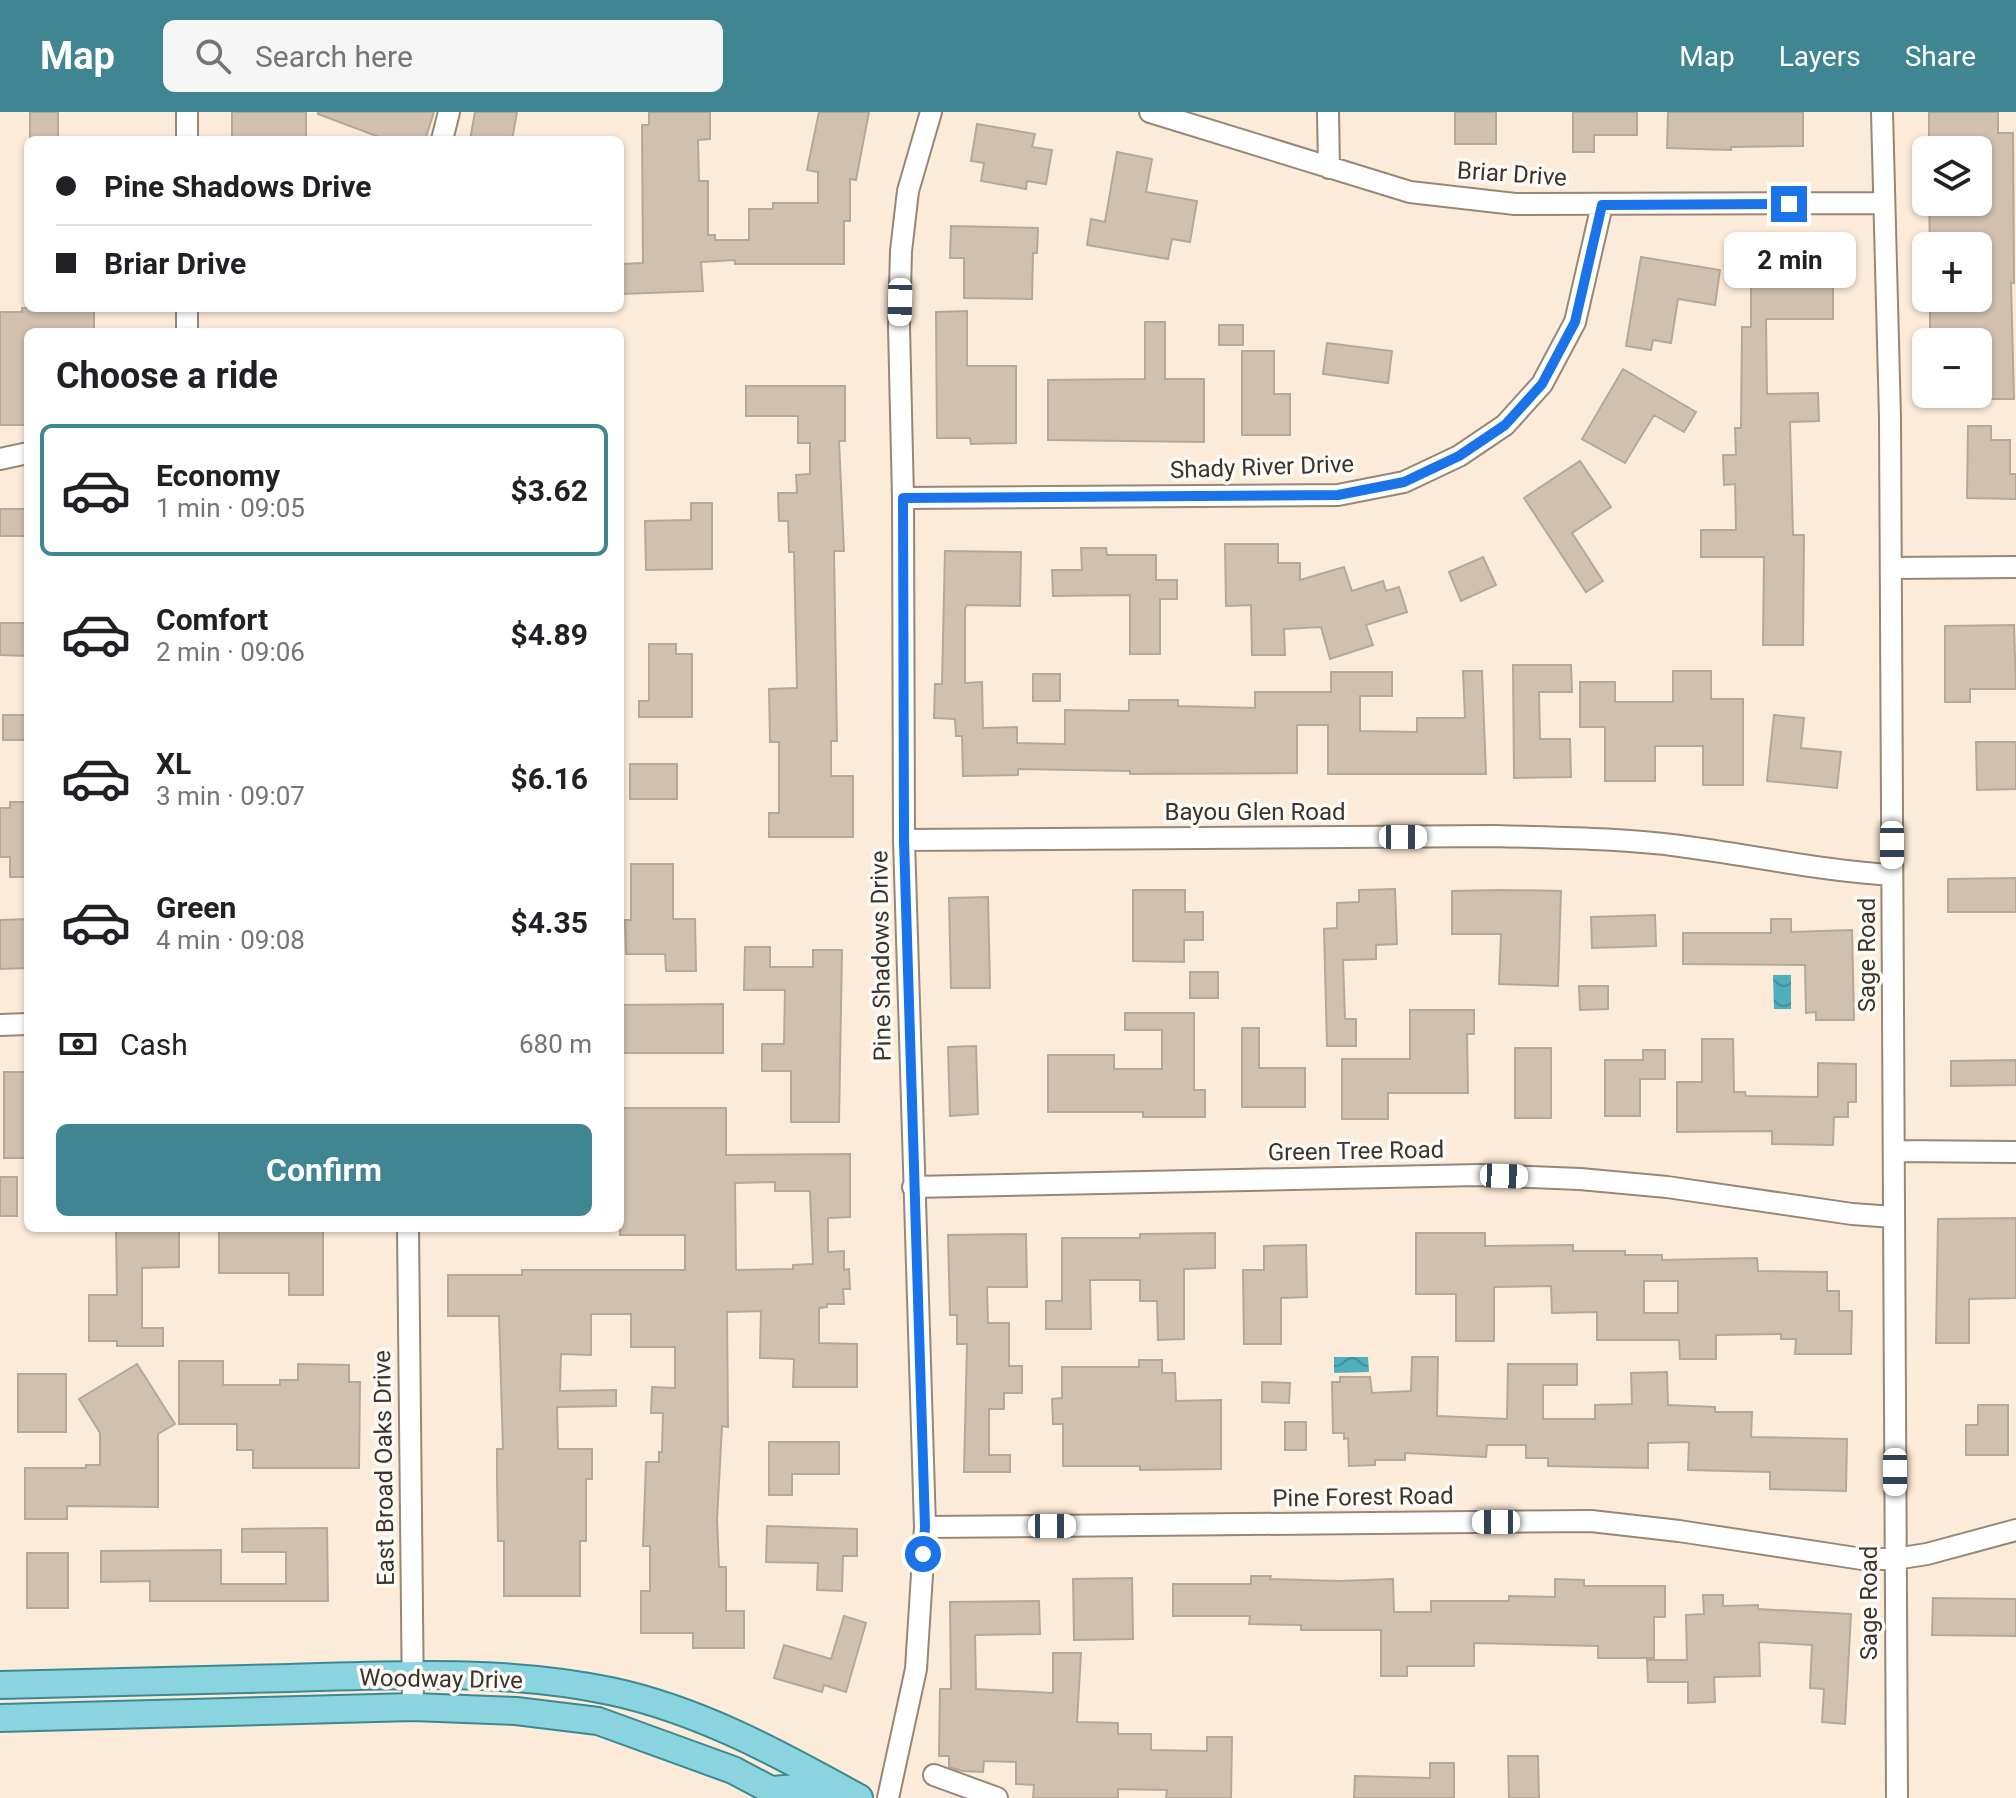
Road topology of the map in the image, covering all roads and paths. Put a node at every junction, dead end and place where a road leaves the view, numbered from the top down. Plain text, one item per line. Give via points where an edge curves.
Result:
1 (187, 112) edge
2 (449, 112) edge
3 (931, 112) edge
4 (1150, 112) edge
5 (1328, 112) edge
6 (1882, 112) edge
7 (1180, 116) edge
8 (187, 136) edge
9 (443, 136) edge
10 (1329, 168) junction
11 (1883, 203) junction
12 (1602, 205) junction
13 (24, 454) edge
14 (0, 459) edge
15 (903, 498) junction
16 (2016, 567) edge
17 (1891, 568) junction
18 (904, 840) junction
19 (1892, 875) junction
20 (24, 1024) edge
21 (0, 1025) edge
22 (1894, 1151) junction
23 (2016, 1152) edge
24 (913, 1187) junction
25 (1894, 1217) junction
26 (408, 1232) edge
27 (925, 1527) junction
28 (2016, 1530) edge
29 (1895, 1559) junction
30 (412, 1675) junction
31 (85, 1684) junction
32 (0, 1685) edge
33 (413, 1707) junction
34 (87, 1717) junction
35 (0, 1718) edge
36 (934, 1775) dead end
37 (779, 1794) edge
38 (820, 1798) edge
39 (859, 1798) edge
40 (888, 1798) edge
41 (997, 1798) edge
42 (1897, 1798) edge

1 - 8 street
2 - 9 street
3 - 15 street, Pine Shadows Drive via 908,191 901,251
4 - 7 street, Briar Drive
5 - 10 street
6 - 11 street, Sage Road
7 - 10 street, Briar Drive
10 - 12 street, Briar Drive via 1410,192 1515,204
11 - 12 street, Briar Drive
11 - 17 street, Sage Road
12 - 15 street, Shady River Drive via 1575,322 1542,384 1505,425 1459,456 1404,482 1338,495
13 - 14 street
15 - 18 street, Pine Shadows Drive
16 - 17 street
17 - 19 street, Sage Road
18 - 19 street, Bayou Glen Road via 1588,838
18 - 24 street, Pine Shadows Drive
19 - 22 street, Sage Road
20 - 21 street
22 - 23 street
22 - 25 street, Sage Road
24 - 25 street, Green Tree Road via 1493,1175 1667,1187
24 - 27 street, Pine Shadows Drive
25 - 29 street, Sage Road
26 - 30 street, East Broad Oaks Drive
27 - 29 street, Pine Forest Road via 1591,1521 1862,1559
27 - 40 street, Pine Shadows Drive via 916,1669
28 - 29 street, Pine Forest Road
29 - 42 street, Sage Road
30 - 31 main road, Woodway Drive
30 - 33 street, East Broad Oaks Drive
30 - 39 main road, Woodway Drive via 526,1680 660,1704 714,1722
31 - 32 main road, Woodway Drive
31 - 34 main road
33 - 34 main road, Woodway Drive
33 - 37 main road, Woodway Drive via 598,1721 721,1765
34 - 35 main road, Woodway Drive
36 - 41 street
37 - 38 main road via 797,1788

